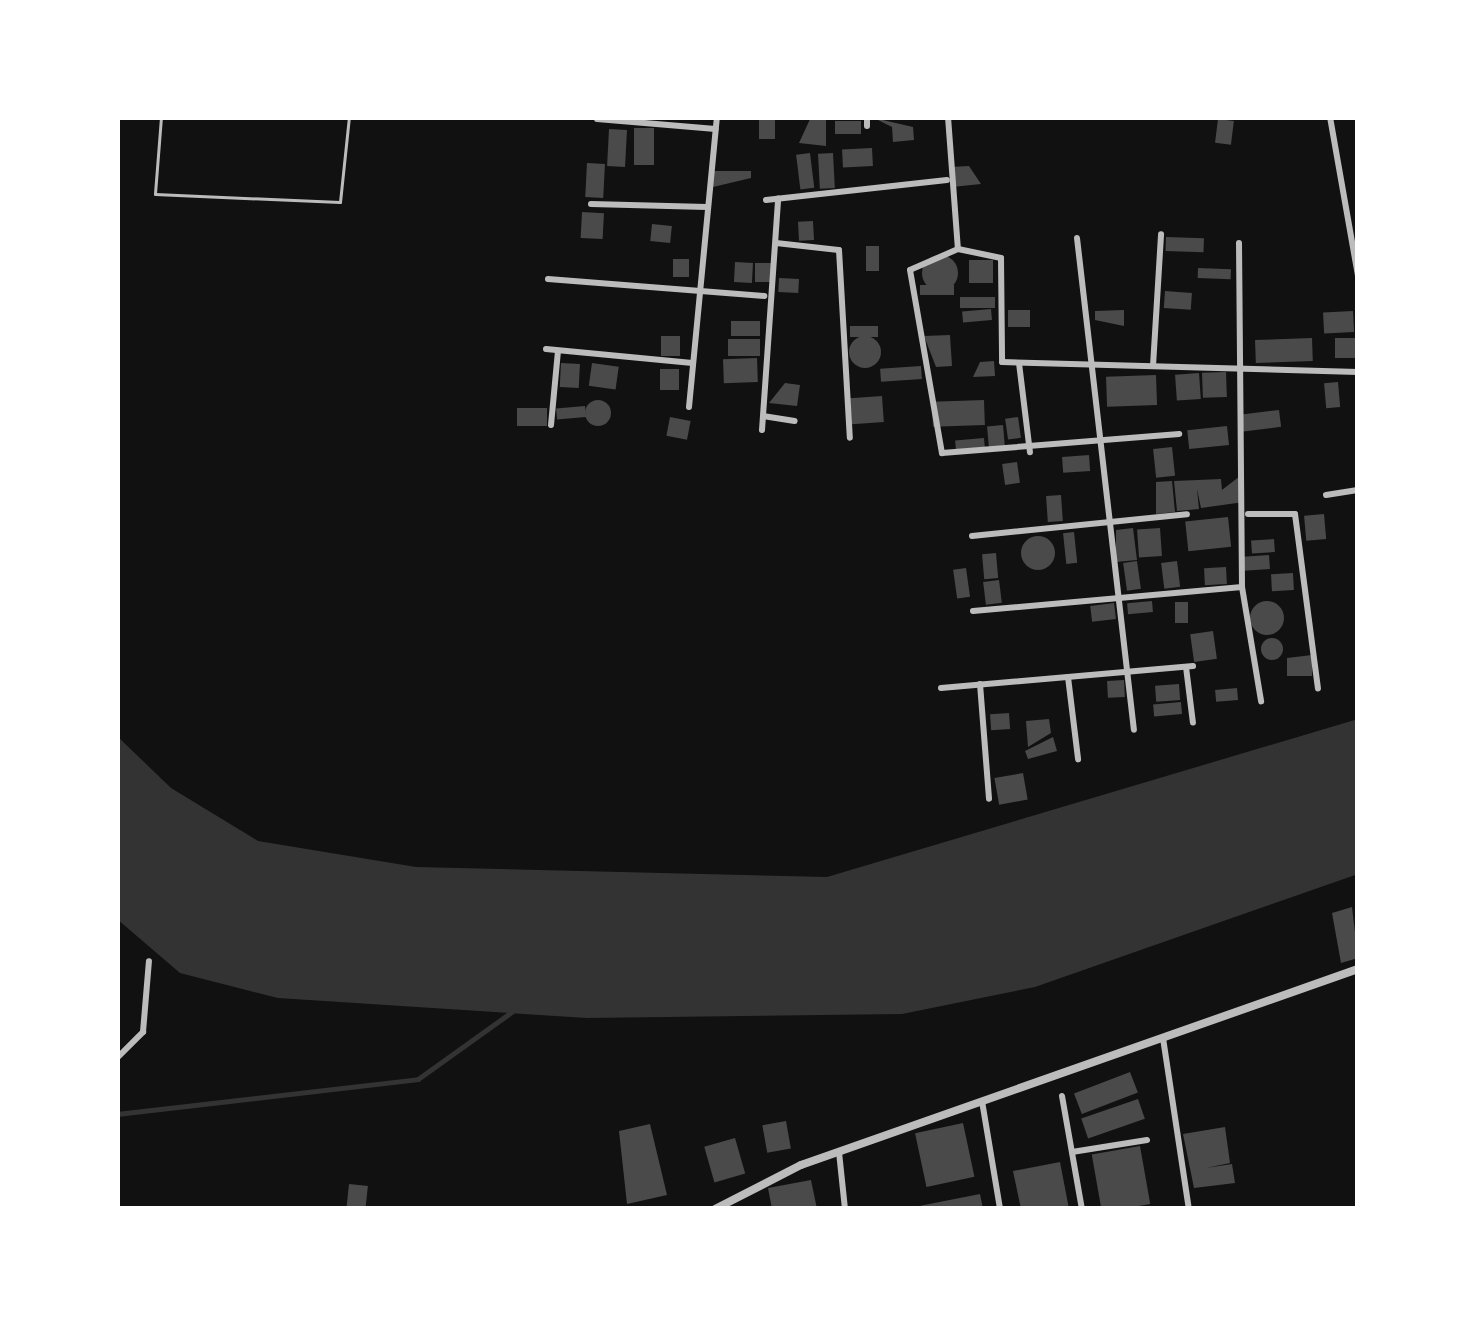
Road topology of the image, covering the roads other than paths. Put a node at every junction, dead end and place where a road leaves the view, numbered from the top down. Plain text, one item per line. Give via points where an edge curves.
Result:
1 (160, 117) edge
2 (349, 117) edge
3 (717, 117) edge
4 (948, 117) edge
5 (1330, 117) edge
6 (597, 119) edge
7 (716, 129) junction
8 (946, 180) junction
9 (766, 200) dead end
10 (778, 200) junction
11 (591, 204) dead end
12 (708, 207) junction
13 (1161, 234) dead end
14 (1077, 238) dead end
15 (776, 243) junction
16 (1239, 243) dead end
17 (958, 249) junction
18 (1358, 276) edge
19 (548, 279) dead end
20 (700, 290) junction
21 (764, 296) dead end
22 (546, 349) dead end
23 (558, 350) junction
24 (693, 363) junction
25 (1018, 363) junction
26 (1091, 365) junction
27 (1153, 366) junction
28 (1234, 367) junction
29 (1358, 372) edge
30 (688, 406) dead end
31 (763, 416) junction
32 (795, 421) dead end
33 (551, 425) dead end
34 (762, 430) dead end
35 (1179, 434) dead end
36 (850, 438) dead end
37 (1102, 447) junction
38 (1030, 452) junction
39 (1358, 490) edge
40 (1326, 495) dead end
41 (1187, 514) dead end
42 (1247, 514) junction
43 (1109, 523) junction
44 (972, 536) dead end
45 (1243, 587) junction
46 (1119, 600) junction
47 (974, 610) dead end
48 (1127, 672) junction
49 (1069, 677) junction
50 (980, 684) junction
51 (941, 688) dead end
52 (1318, 688) dead end
53 (1261, 701) dead end
54 (1193, 723) dead end
55 (1133, 730) dead end
56 (1078, 759) dead end
57 (989, 799) dead end
58 (149, 961) dead end
59 (1358, 969) edge
60 (1163, 1038) junction
61 (117, 1058) edge
62 (1062, 1096) dead end
63 (982, 1101) junction
64 (1147, 1140) dead end
65 (839, 1152) junction
66 (1072, 1152) junction
67 (716, 1209) edge
68 (845, 1209) edge
69 (1000, 1209) edge
70 (1082, 1209) edge
71 (1189, 1209) edge

1 - 2 lane via 155,194 340,202
3 - 7 street
4 - 8 street
5 - 18 street
6 - 7 street
7 - 12 street
8 - 10 street
8 - 17 street
9 - 10 street
10 - 15 street
11 - 12 street
12 - 20 street
13 - 27 street
14 - 26 street
15 - 31 street
15 - 36 street via 838,250
16 - 28 street
17 - 25 street via 999,253 1002,362
17 - 38 street via 910,270 932,441 957,457
19 - 20 street
20 - 21 street
20 - 24 street
22 - 23 street
23 - 24 street
23 - 33 street
24 - 30 street
25 - 26 street
25 - 38 street
26 - 27 street
26 - 37 street
27 - 28 street
28 - 29 street
28 - 42 street
31 - 32 street
31 - 34 street
35 - 37 street
37 - 38 street
37 - 43 street
39 - 40 street
41 - 43 street
42 - 45 street
42 - 52 street via 1295,514
43 - 44 street
43 - 46 street
45 - 46 street
45 - 53 street
46 - 47 street
46 - 48 street
48 - 49 street
48 - 54 street via 1190,666
48 - 55 street
49 - 50 street
49 - 56 street
50 - 51 street
50 - 57 street
58 - 61 street via 142,1032
59 - 60 street
60 - 63 street
60 - 71 street
62 - 66 street
63 - 65 street
63 - 69 street
64 - 66 street
65 - 67 street
65 - 68 street
66 - 70 street

